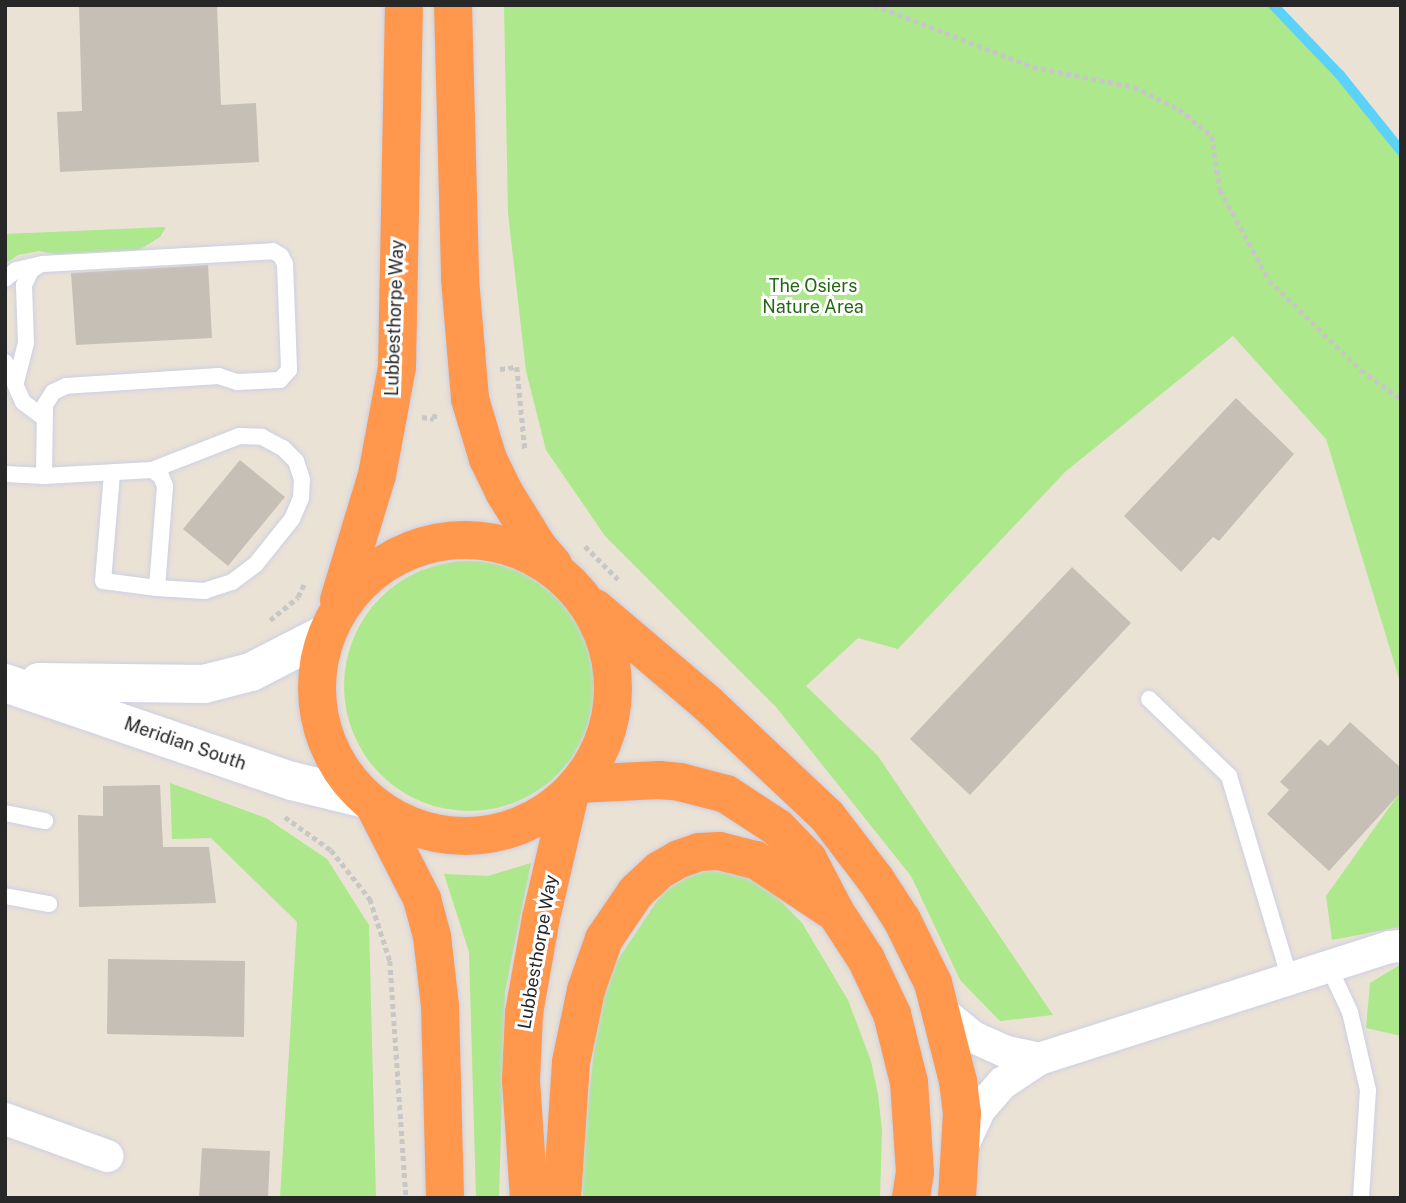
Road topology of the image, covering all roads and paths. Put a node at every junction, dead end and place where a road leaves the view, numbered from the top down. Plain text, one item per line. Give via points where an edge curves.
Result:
1 (404, 5) edge
2 (453, 5) edge
3 (874, 5) edge
4 (43, 264) junction
5 (5, 279) edge
6 (5, 362) edge
7 (16, 382) junction
8 (1401, 399) edge
9 (43, 417) junction
10 (152, 470) junction
11 (5, 474) edge
12 (112, 474) junction
13 (44, 476) junction
14 (309, 573) dead end
15 (157, 588) junction
16 (577, 591) junction
17 (266, 623) dead end
18 (329, 627) junction
19 (5, 682) edge
20 (1149, 699) dead end
21 (574, 788) junction
22 (370, 802) junction
23 (277, 811) dead end
24 (5, 813) edge
25 (46, 821) dead end
26 (5, 896) edge
27 (50, 904) dead end
28 (836, 913) junction
29 (1401, 946) edge
30 (1329, 967) junction
31 (1290, 979) junction
32 (941, 1011) junction
33 (1040, 1059) junction
34 (5, 1119) edge
35 (961, 1150) junction
36 (107, 1156) dead end
37 (406, 1198) edge
38 (445, 1198) edge
39 (529, 1198) edge
40 (562, 1198) edge
41 (911, 1198) edge
42 (957, 1198) edge
43 (1361, 1198) edge

1 - 18 highway, Lubbesthorpe Way via 397,367 377,475
2 - 16 highway via 460,279 470,399 488,459 504,492 538,547
3 - 8 path via 1033,67 1134,87 1179,108 1212,136 1220,190 1269,279 1361,370
4 - 5 lane via 16,270
4 - 7 lane via 25,277 26,343
4 - 9 lane via 273,251 285,264 289,370 280,380 237,382 219,376 66,386 53,392
6 - 7 lane
7 - 9 lane via 23,402
9 - 13 lane
10 - 12 lane
10 - 15 lane via 161,475 165,486
10 - 15 lane via 239,436 262,437 296,461 302,479 301,498 292,519 256,564 232,582 205,591
11 - 13 lane
12 - 13 lane
12 - 15 lane via 103,581
14 - 17 path via 298,597
16 - 18 highway via 548,565 521,550 482,540 442,541 385,562 354,588
16 - 21 highway via 606,642 614,691 607,731 595,759
16 - 32 highway via 708,704 827,816 902,920 933,983
18 - 19 street, Meridian South via 251,672 204,684
18 - 22 highway, Lubbesthorpe Way via 316,686 320,722 342,771
19 - 22 street, Meridian South via 292,781
20 - 31 lane via 1229,776
21 - 22 highway via 536,818 474,836 411,826
21 - 28 highway via 659,780 726,794 778,828 808,859
21 - 39 highway, Lubbesthorpe Way via 541,918 524,1013 521,1080
22 - 38 highway via 422,899 432,936 440,1006
23 - 37 path via 331,850 370,899 390,961
24 - 25 lane
26 - 27 lane
28 - 40 highway via 756,859 719,851 679,859 636,892 604,939 586,990 571,1062
28 - 41 highway via 866,959 892,1014 909,1082 915,1172
29 - 30 street
30 - 31 street
30 - 43 lane via 1350,1012 1368,1090
31 - 33 street
32 - 33 street via 973,1037 1007,1052
32 - 35 highway via 958,1081
33 - 35 street via 1003,1083 980,1109
34 - 36 street
35 - 42 highway

